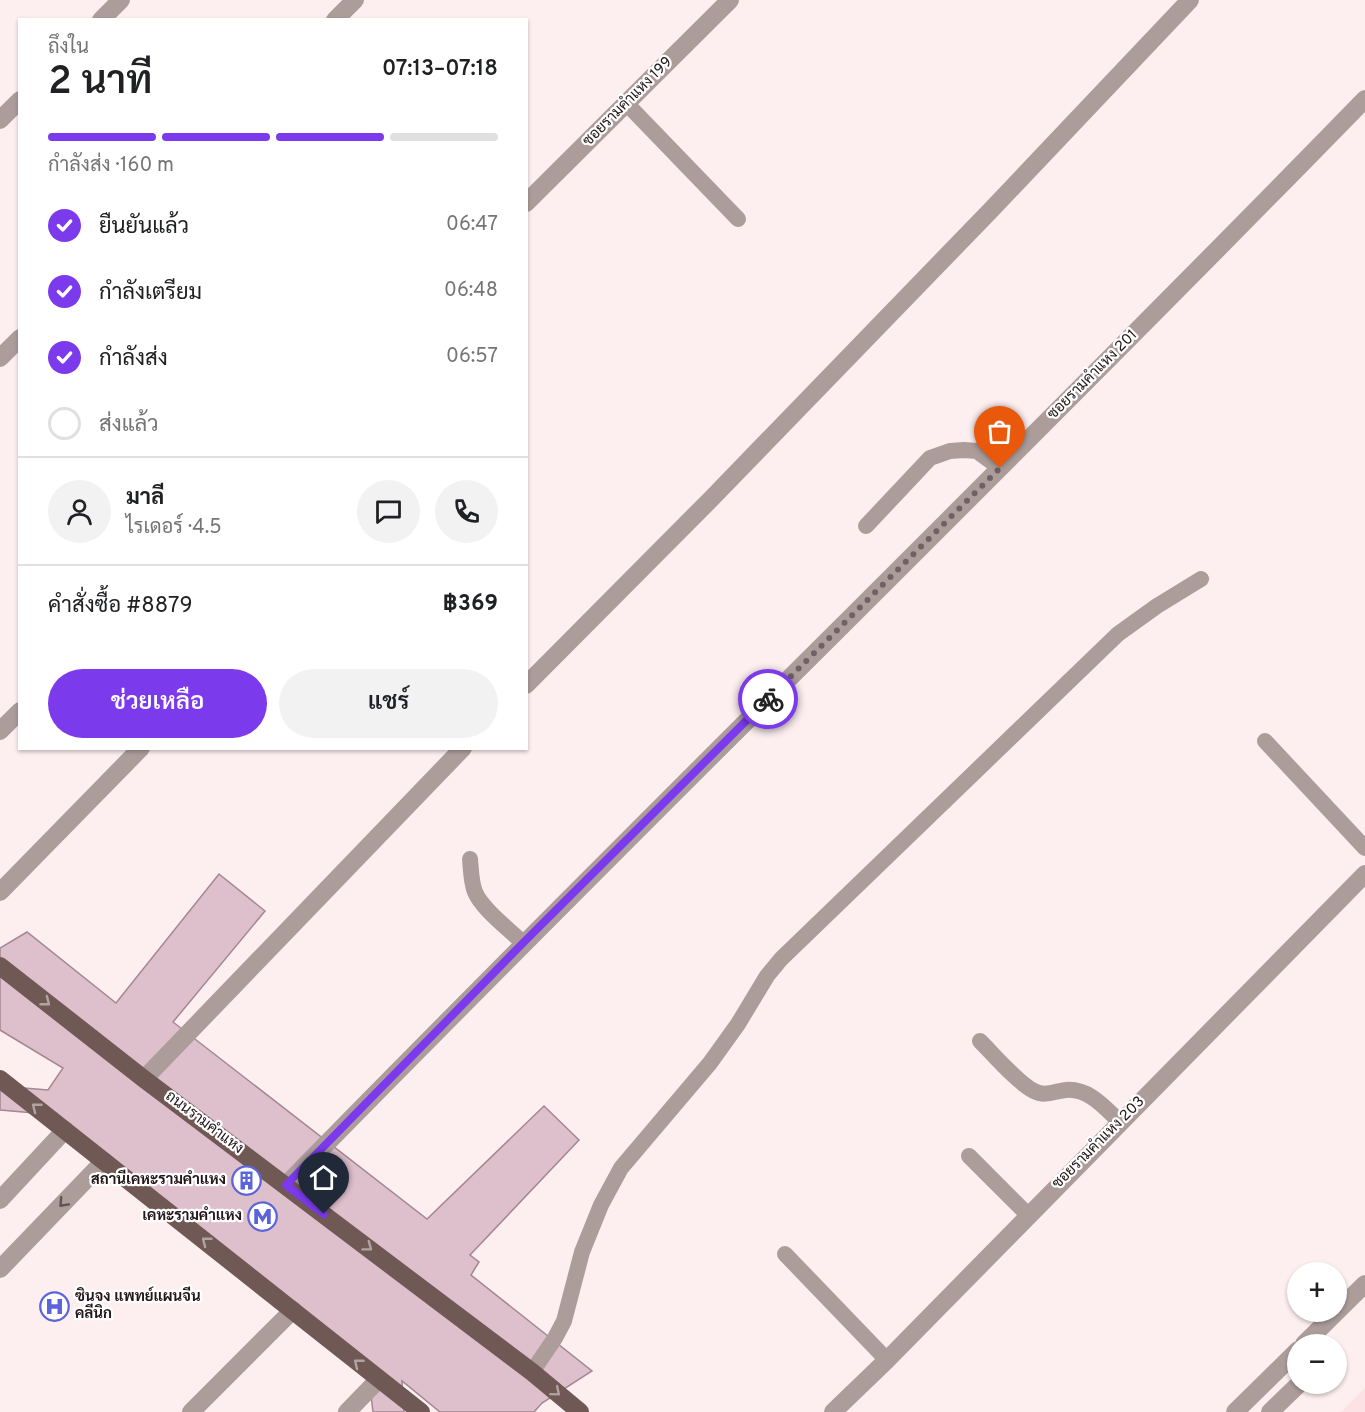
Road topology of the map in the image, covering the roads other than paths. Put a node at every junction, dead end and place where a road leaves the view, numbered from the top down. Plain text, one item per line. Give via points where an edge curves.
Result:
1 (121, 0) edge
2 (355, 0) edge
3 (730, 0) edge
4 (1190, 0) edge
5 (103, 18) edge
6 (338, 18) edge
7 (1365, 99) edge
8 (18, 102) edge
9 (627, 103) junction
10 (0, 120) edge
11 (528, 201) edge
12 (738, 219) dead end
13 (18, 340) edge
14 (0, 358) edge
15 (1000, 468) junction
16 (866, 526) dead end
17 (1201, 579) dead end
18 (528, 683) edge
19 (18, 713) edge
20 (0, 731) edge
21 (1265, 741) dead end
22 (139, 750) edge
23 (461, 750) edge
24 (1365, 848) edge
25 (470, 859) dead end
26 (1365, 874) edge
27 (0, 892) edge
28 (523, 943) junction
29 (0, 966) edge
30 (980, 1041) dead end
31 (0, 1079) edge
32 (144, 1079) junction
33 (1120, 1122) junction
34 (65, 1130) junction
35 (969, 1156) dead end
36 (104, 1161) junction
37 (286, 1185) junction
38 (0, 1200) edge
39 (1028, 1215) junction
40 (784, 1254) dead end
41 (0, 1269) edge
42 (1365, 1284) edge
43 (293, 1310) junction
44 (1314, 1334) edge
45 (887, 1360) junction
46 (1287, 1361) edge
47 (532, 1372) junction
48 (378, 1379) junction
49 (1288, 1394) edge
50 (191, 1412) edge
51 (347, 1412) edge
52 (421, 1412) edge
53 (580, 1412) edge
54 (833, 1412) edge
55 (1235, 1412) edge
56 (1269, 1412) edge

1 - 5 street
2 - 6 street
3 - 9 street, ซอยรามคำแหง 199
4 - 18 street via 720,491
7 - 15 street, ซอยรามคำแหง 201
8 - 10 street
9 - 11 street, ซอยรามคำแหง 199
9 - 12 lane
13 - 14 street
15 - 16 lane via 977,451 950,451 930,458
15 - 28 street, ซอยรามคำแหง 201
17 - 47 lane via 1118,634 781,959 710,1063 621,1168 582,1252 564,1321
19 - 20 street
21 - 24 lane
22 - 27 street
23 - 32 street
25 - 28 lane via 476,894
26 - 33 street, ซอยรามคำแหง 203
28 - 37 street, ซอยรามคำแหง 201
29 -> 32 main road, ถนนรามคำแหง
30 - 33 lane via 1036,1092 1079,1090 1093,1097
34 -> 31 main road
32 - 37 main road, ถนนรามคำแหง
33 - 39 street, ซอยรามคำแหง 203
34 - 36 main road
34 - 38 street
35 - 39 lane
36 -> 41 street
43 -> 36 main road
37 -> 47 main road, ถนนรามคำแหง
39 - 45 street, ซอยรามคำแหง 203
40 - 45 lane
42 - 44 street
48 -> 43 main road
43 - 50 street
45 - 54 street, ซอยรามคำแหง 203
46 - 55 street
47 -> 53 main road, ถนนรามคำแหง
48 - 51 street
48 - 52 main road
49 - 56 street

